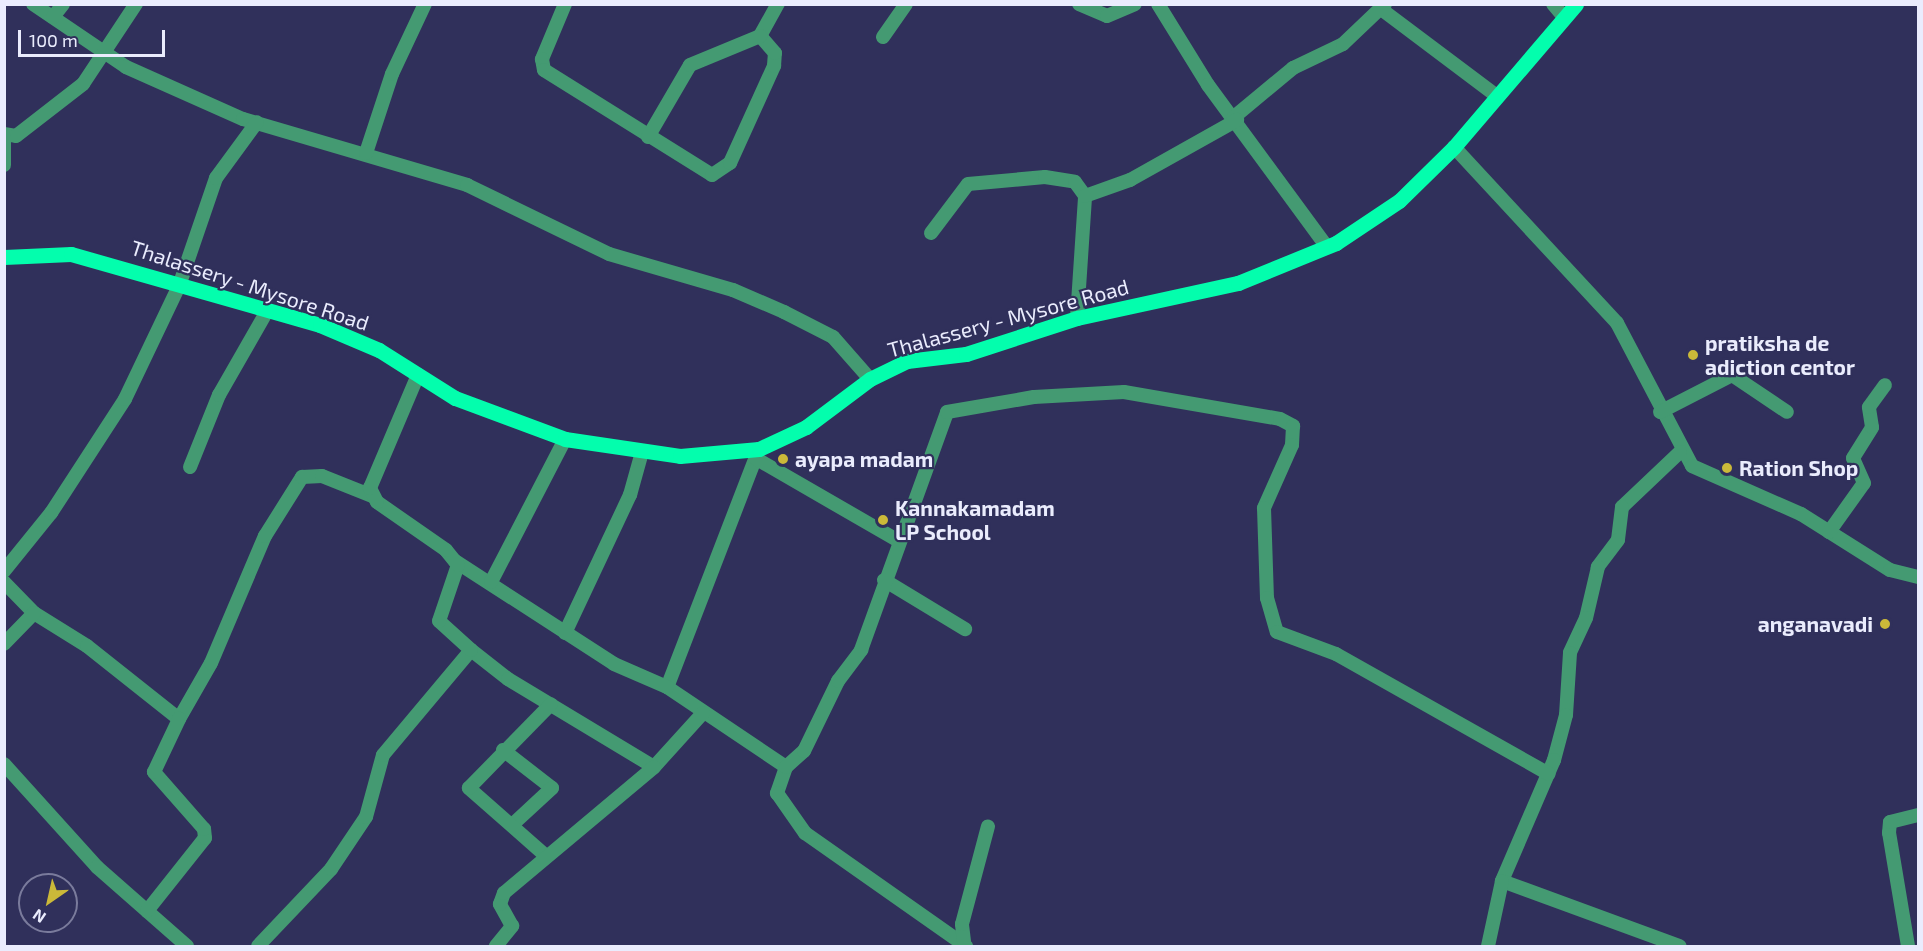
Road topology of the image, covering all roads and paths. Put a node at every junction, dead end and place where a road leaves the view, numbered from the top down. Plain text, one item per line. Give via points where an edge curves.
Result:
1 (33, 4) edge
2 (63, 4) edge
3 (136, 4) edge
4 (425, 4) edge
5 (564, 4) edge
6 (778, 4) edge
7 (906, 4) edge
8 (1079, 4) edge
9 (1135, 4) edge
10 (1158, 4) edge
11 (1576, 4) edge
12 (1383, 7) edge
13 (1558, 10) edge
14 (53, 17) junction
15 (760, 36) junction
16 (883, 37) dead end
17 (106, 54) junction
18 (1497, 96) junction
19 (1235, 118) junction
20 (257, 122) junction
21 (4, 135) edge
22 (648, 137) junction
23 (1454, 147) junction
24 (366, 153) junction
25 (4, 165) edge
26 (1085, 196) junction
27 (931, 233) dead end
28 (1327, 247) junction
29 (4, 257) edge
30 (179, 286) junction
31 (266, 313) junction
32 (1077, 318) junction
33 (418, 375) junction
34 (870, 379) junction
35 (1885, 385) dead end
36 (1660, 412) junction
37 (1787, 412) dead end
38 (565, 438) junction
39 (642, 452) junction
40 (1680, 452) junction
41 (757, 453) junction
42 (190, 467) dead end
43 (372, 496) junction
44 (1829, 532) junction
45 (897, 540) junction
46 (455, 561) junction
47 (4, 571) edge
48 (1918, 578) edge
49 (884, 580) junction
50 (4, 582) edge
51 (491, 582) junction
52 (34, 613) junction
53 (965, 629) dead end
54 (565, 633) junction
55 (4, 644) edge
56 (471, 650) junction
57 (667, 687) junction
58 (552, 704) junction
59 (703, 713) junction
60 (179, 719) junction
61 (503, 750) junction
62 (4, 764) edge
63 (654, 767) junction
64 (786, 767) junction
65 (1549, 774) junction
66 (1918, 815) edge
67 (512, 825) junction
68 (988, 826) dead end
69 (546, 856) junction
70 (1502, 881) junction
71 (147, 911) junction
72 (965, 944) edge
73 (187, 946) edge
74 (258, 946) edge
75 (496, 946) edge
76 (1488, 946) edge
77 (1680, 946) edge
78 (1908, 946) edge

1 - 14 street
2 - 14 street
3 - 17 street
4 - 24 street via 392,74
5 - 22 street via 542,59 544,70
6 - 15 street
7 - 16 street
8 - 9 street via 1107,16
10 - 19 street
11 - 13 main road, Thalassery - Mysore Road
12 - 18 street
12 - 19 street via 1343,44 1293,68
13 - 18 main road, Thalassery - Mysore Road
14 - 17 street
15 - 22 street via 690,65
15 - 22 street via 776,53 774,66 742,142 720,173 712,175
17 - 20 street
17 - 21 street via 61,104 16,136
18 - 23 main road, Thalassery - Mysore Road
19 - 26 street via 1130,180
19 - 28 street
20 - 24 street
20 - 30 street via 216,178
21 - 25 street
23 - 28 main road, Thalassery - Mysore Road via 1399,201
23 - 36 street via 1617,323
24 - 34 street via 467,185 609,254 733,290 784,312 833,337
26 - 27 street via 1075,182 1045,177 968,184
26 - 32 street
28 - 32 main road, Thalassery - Mysore Road via 1238,283
29 - 30 main road, Thalassery - Mysore Road via 71,254
30 - 31 main road, Thalassery - Mysore Road
30 - 47 street via 125,399 51,513
31 - 33 main road, Thalassery - Mysore Road via 356,339
31 - 42 street via 219,395
32 - 34 main road, Thalassery - Mysore Road via 966,354 907,362
33 - 38 main road, Thalassery - Mysore Road via 490,414
33 - 43 street via 373,476
34 - 41 main road, Thalassery - Mysore Road via 806,427
35 - 44 street via 1869,407 1872,427 1853,458 1864,483
36 - 37 street via 1732,375
36 - 40 street
38 - 39 main road, Thalassery - Mysore Road
38 - 51 street
39 - 41 main road, Thalassery - Mysore Road via 680,456
39 - 54 street via 630,495
40 - 44 street via 1709,478 1801,514
40 - 65 street via 1622,507 1618,540 1598,567 1586,618 1570,653 1566,715
41 - 45 street
41 - 57 street
43 - 46 street
43 - 60 street via 322,476 302,477 265,536 211,663
44 - 48 street via 1890,570
45 - 49 street
45 - 65 street via 944,416 951,411 1034,397 1124,392 1280,419 1295,433 1264,508 1267,598 1277,632 1336,654
46 - 51 street
46 - 56 street via 457,572 439,621
49 - 53 street
49 - 64 street via 861,650 841,675 804,751
50 - 52 street
51 - 54 street
52 - 55 street
52 - 60 street via 87,646
54 - 57 street via 614,664
56 - 58 street
56 - 74 street via 383,755 366,817 331,869
57 - 59 street
58 - 61 street
58 - 63 street
59 - 63 street
59 - 64 street
60 - 71 street via 154,772 204,829 205,838
61 - 67 street via 469,788
61 - 67 street via 552,788
62 - 71 street via 97,867
63 - 69 street
64 - 72 street via 777,793 805,833
65 - 70 street
66 - 78 street via 1890,822 1889,833
67 - 69 street
68 - 72 street via 962,924
69 - 75 street via 504,894 500,903 512,926
70 - 76 street
70 - 77 street
71 - 73 street

